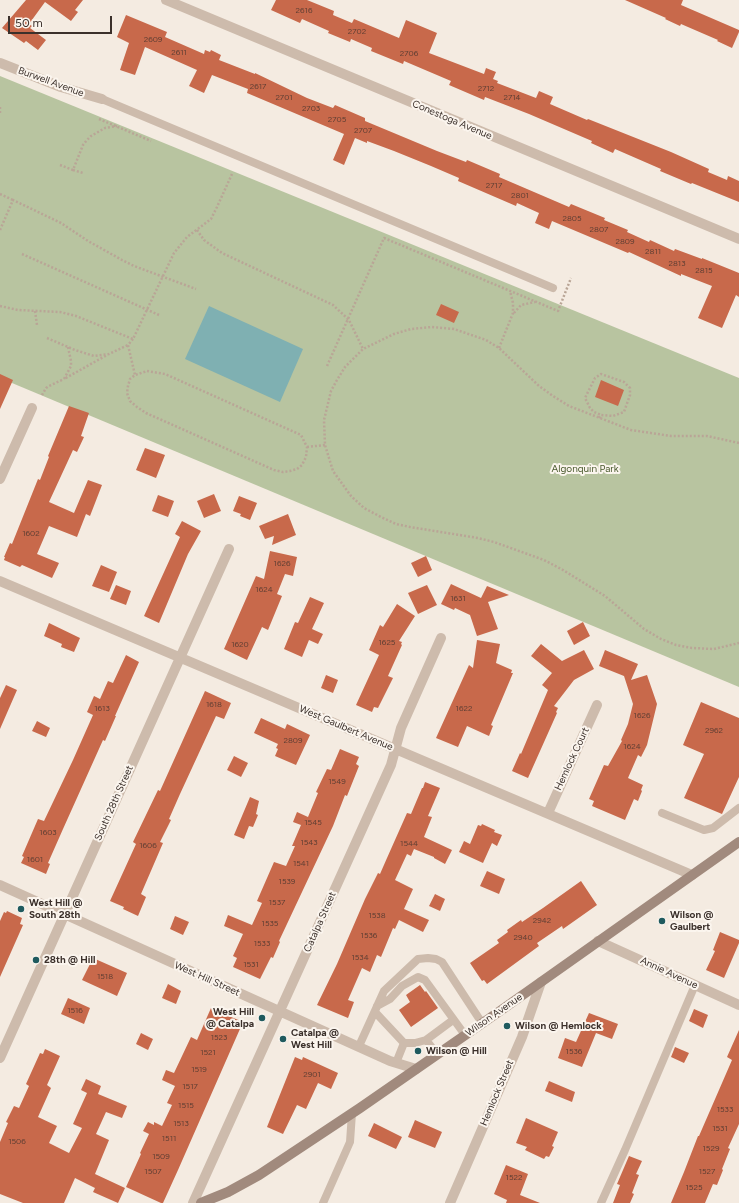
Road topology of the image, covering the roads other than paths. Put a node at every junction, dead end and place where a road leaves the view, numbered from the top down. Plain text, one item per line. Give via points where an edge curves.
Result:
1 (166, 0) edge
2 (0, 63) edge
3 (102, 99) joint
4 (739, 239) edge
5 (553, 288) dead end
6 (32, 408) dead end
7 (0, 479) edge
8 (228, 549) dead end
9 (0, 581) edge
10 (441, 638) dead end
11 (180, 657) junction
12 (597, 706) dead end
13 (395, 748) junction
14 (739, 808) edge
15 (662, 812) dead end
16 (548, 813) junction
17 (739, 842) edge
18 (692, 875) junction
19 (0, 885) edge
20 (64, 914) junction
21 (598, 941) junction
22 (541, 982) junction
23 (696, 985) junction
24 (739, 1005) edge
25 (376, 1009) junction
26 (280, 1011) junction
27 (453, 1020) junction
28 (482, 1023) junction
29 (465, 1035) junction
30 (426, 1040) junction
31 (404, 1043) junction
32 (358, 1046) junction
33 (437, 1054) junction
34 (0, 1058) edge
35 (396, 1063) junction
36 (416, 1069) junction
37 (352, 1113) junction
38 (194, 1203) edge
39 (201, 1203) edge
40 (323, 1203) edge
41 (450, 1203) edge
42 (601, 1203) edge

1 - 4 street, Conestoga Avenue
2 - 3 street, Burwell Avenue via 61,87
3 - 5 lane
6 - 7 street
8 - 11 street, South 28th Street
9 - 11 street, West Gaulbert Avenue
10 - 13 street, Catalpa Street via 401,728
11 - 13 street, West Gaulbert Avenue
11 - 20 street, South 28th Street
12 - 16 street, Hemlock Court
13 - 16 street, West Gaulbert Avenue
13 - 26 street, Catalpa Street via 391,764
14 - 15 lane via 713,828 704,830
16 - 18 street, West Gaulbert Avenue
17 - 18 street, Wilson Avenue
18 - 21 street, Wilson Avenue
19 - 20 street, West Hill Street
20 - 26 street, West Hill Street
20 - 34 street, South 28th Street
21 - 22 street, Wilson Avenue
21 - 23 street, Annie Avenue
22 - 28 street, Wilson Avenue
22 - 41 street, Hemlock Street via 522,1036
23 - 24 street, Annie Avenue
23 - 42 lane
25 - 27 lane via 402,986 418,977 425,980
25 - 28 lane via 384,992 418,959 436,958 442,962
25 - 31 lane
25 - 32 lane
26 - 32 street, West Hill Street
26 - 38 street, Catalpa Street
27 - 29 lane
27 - 30 lane
28 - 29 street, Wilson Avenue
29 - 33 street, Wilson Avenue
30 - 31 lane
30 - 33 lane
31 - 35 lane
32 - 35 street, West Hill Street
33 - 36 street, Wilson Avenue
35 - 36 street, West Hill Street
36 - 37 street, Wilson Avenue
37 - 39 street, Wilson Avenue via 259,1176
37 - 40 lane via 350,1142

